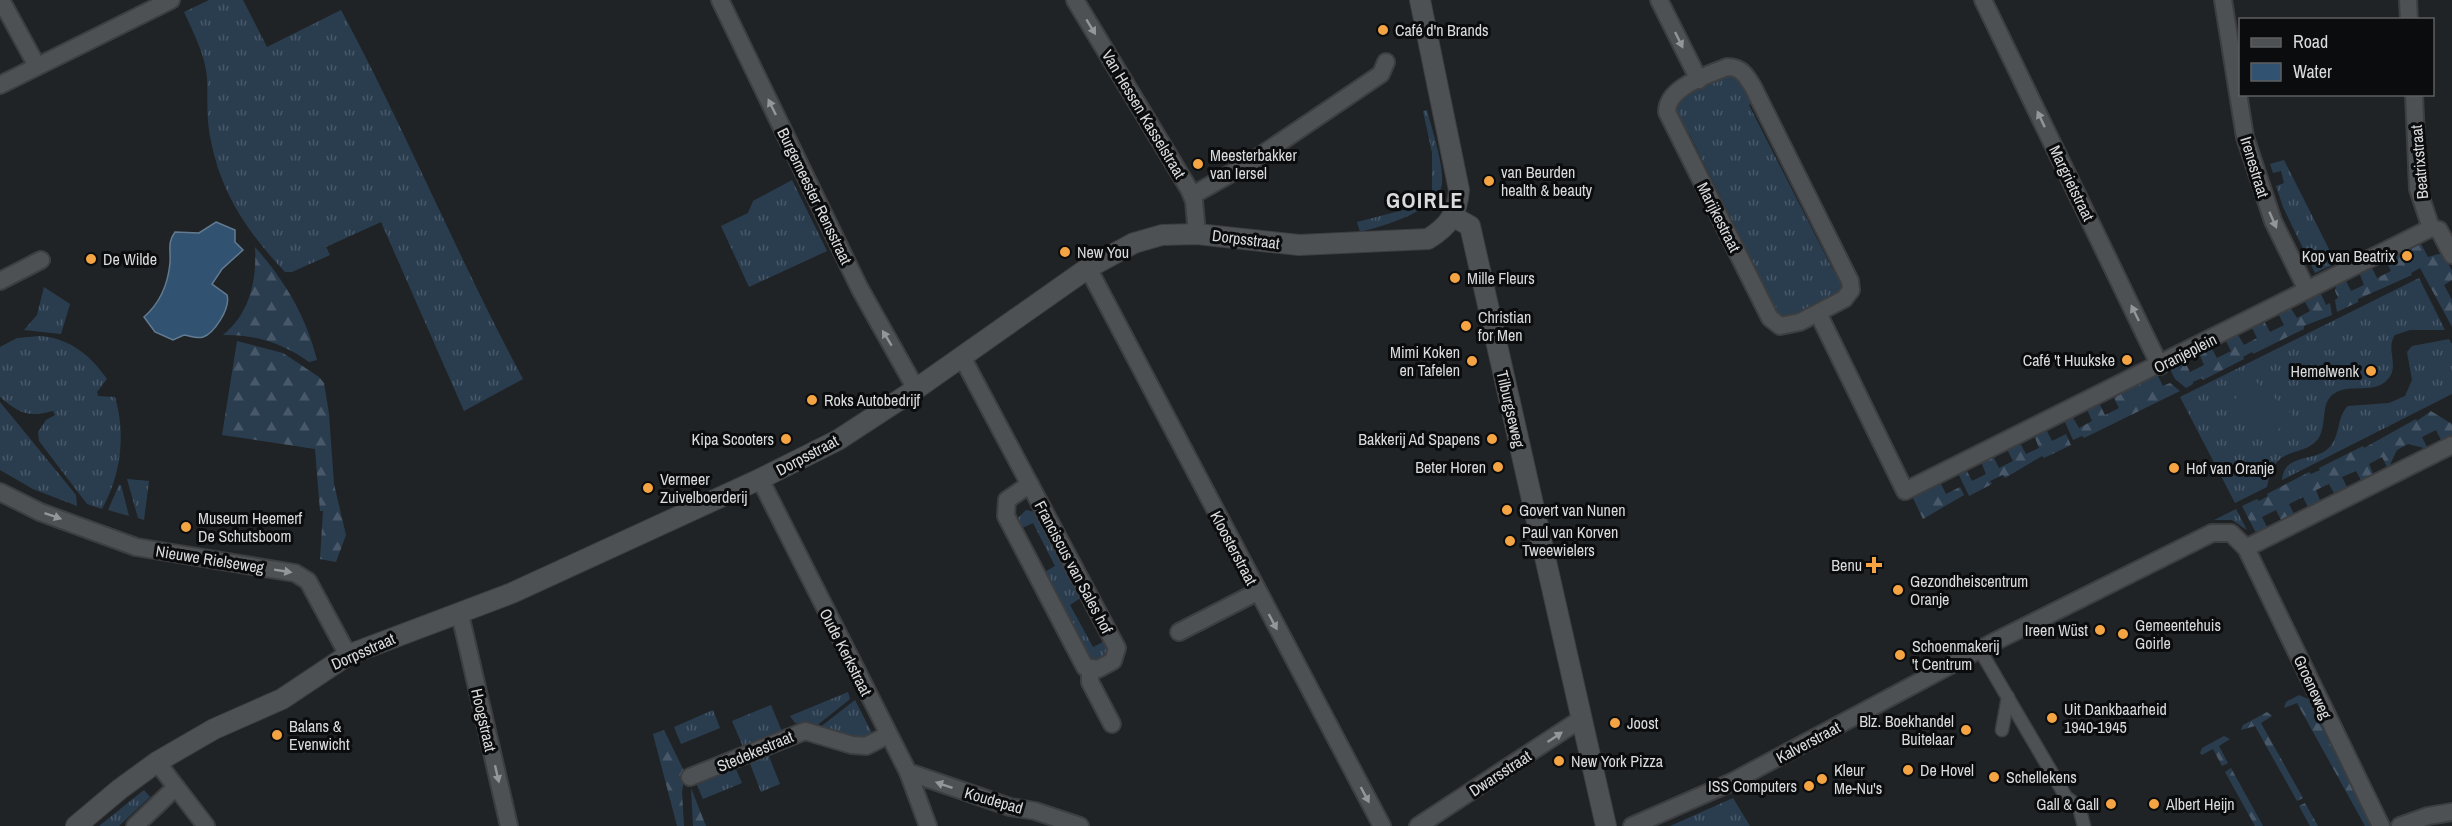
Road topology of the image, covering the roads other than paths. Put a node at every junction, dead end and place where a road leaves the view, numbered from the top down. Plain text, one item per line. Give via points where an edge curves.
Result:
1 (1, 0) edge
2 (171, 0) edge
3 (720, 0) edge
4 (1075, 0) edge
5 (1419, 0) edge
6 (1659, 0) edge
7 (1983, 0) edge
8 (2223, 0) edge
9 (2408, 0) edge
10 (2409, 18) edge
11 (1386, 62) dead end
12 (37, 66) junction
13 (1699, 80) junction
14 (0, 85) edge
15 (2239, 87) edge
16 (2241, 96) edge
17 (2414, 96) edge
18 (1193, 195) junction
19 (1454, 217) junction
20 (2431, 228) junction
21 (1197, 234) junction
22 (2452, 255) edge
23 (41, 260) dead end
24 (1088, 268) junction
25 (0, 280) edge
26 (2307, 290) junction
27 (1818, 313) junction
28 (962, 357) junction
29 (2160, 366) junction
30 (916, 389) junction
31 (2452, 445) edge
32 (760, 479) junction
33 (1030, 484) junction
34 (0, 492) edge
35 (2246, 548) junction
36 (1257, 592) junction
37 (460, 614) junction
38 (1179, 632) dead end
39 (1980, 650) junction
40 (348, 655) junction
41 (1090, 669) junction
42 (2008, 697) junction
43 (1581, 719) junction
44 (1112, 724) dead end
45 (2002, 730) dead end
46 (888, 735) junction
47 (157, 762) junction
48 (908, 772) junction
49 (690, 777) dead end
50 (176, 787) junction
51 (2079, 807) junction
52 (2452, 812) edge
53 (76, 826) edge
54 (135, 826) edge
55 (206, 826) edge
56 (509, 826) edge
57 (928, 826) edge
58 (1080, 826) edge
59 (1382, 826) edge
60 (1418, 826) edge
61 (1606, 826) edge
62 (1632, 826) edge
63 (2072, 826) edge
64 (2084, 826) edge
65 (2381, 826) edge
66 (2400, 826) edge

1 - 12 street
2 - 12 street
30 -> 3 street, Burgemeester Rensstraat via 860,289
4 -> 18 street, Van Hessen Kasselstraat
5 - 19 street via 1459,190
6 -> 13 street
29 -> 7 street, Margrietstraat
8 -> 15 street, Irenestraat
9 - 10 street
11 - 18 street via 1381,74 1251,162
12 - 14 street
13 - 27 street, Marijkestraat via 1736,68 1753,87 1850,281 1851,290 1844,298
13 - 27 street, Marijkestraat via 1673,94 1667,112 1765,309 1780,326 1791,326
16 -> 26 street, Irenestraat via 2245,136 2269,212
17 - 20 street, Beatrixstraat via 2418,189
18 - 21 street, Van Hessen Kasselstraat
19 - 21 street, Dorpsstraat via 1428,239 1410,241 1299,245
19 - 43 street, Tilburgseweg via 1470,226
20 - 22 street via 2439,230
20 - 26 street, Oranjeplein
21 - 24 street, Dorpsstraat via 1134,243
23 - 25 street
24 - 28 street, Dorpsstraat
24 - 36 street, Kloosterstraat
26 - 29 street, Oranjeplein
27 - 29 street, Oranjeplein via 1905,491
28 - 30 street, Dorpsstraat
28 - 33 street, Franciscus van Sales hof
30 - 32 street, Dorpsstraat via 838,440
31 - 35 street
32 - 37 street, Dorpsstraat
32 - 46 street, Oude Kerkstraat
33 - 41 street, Franciscus van Sales hof via 1007,500 1005,516 1085,667
33 - 41 street, Franciscus van Sales hof via 1117,648 1113,661
34 -> 40 street, Nieuwe Rielseweg via 40,512 123,543 295,573 308,581
35 - 39 street via 2230,533 2212,533
35 - 65 street, Groeneweg
36 - 38 street
36 -> 59 street, Kloosterstraat
37 - 40 street, Dorpsstraat
37 -> 56 street, Hoogstraat
39 - 42 street
39 - 62 street, Kalverstraat via 1730,783
40 - 47 street, Dorpsstraat via 282,699 214,729
41 - 44 street, Franciscus van Sales hof via 1090,682
42 - 45 street
42 - 51 street via 2066,797
60 -> 43 street, Dwarsstraat
43 - 61 street, Tilburgseweg
46 - 48 street, Oude Kerkstraat
46 - 49 street, Stedekestraat via 866,746 852,746 804,731
47 - 50 street
47 - 53 street, Dorpsstraat
48 - 57 street, Oude Kerkstraat
58 -> 48 street, Koudepad
50 - 54 street
50 - 55 street
51 - 63 street
51 - 64 street
52 - 66 street

